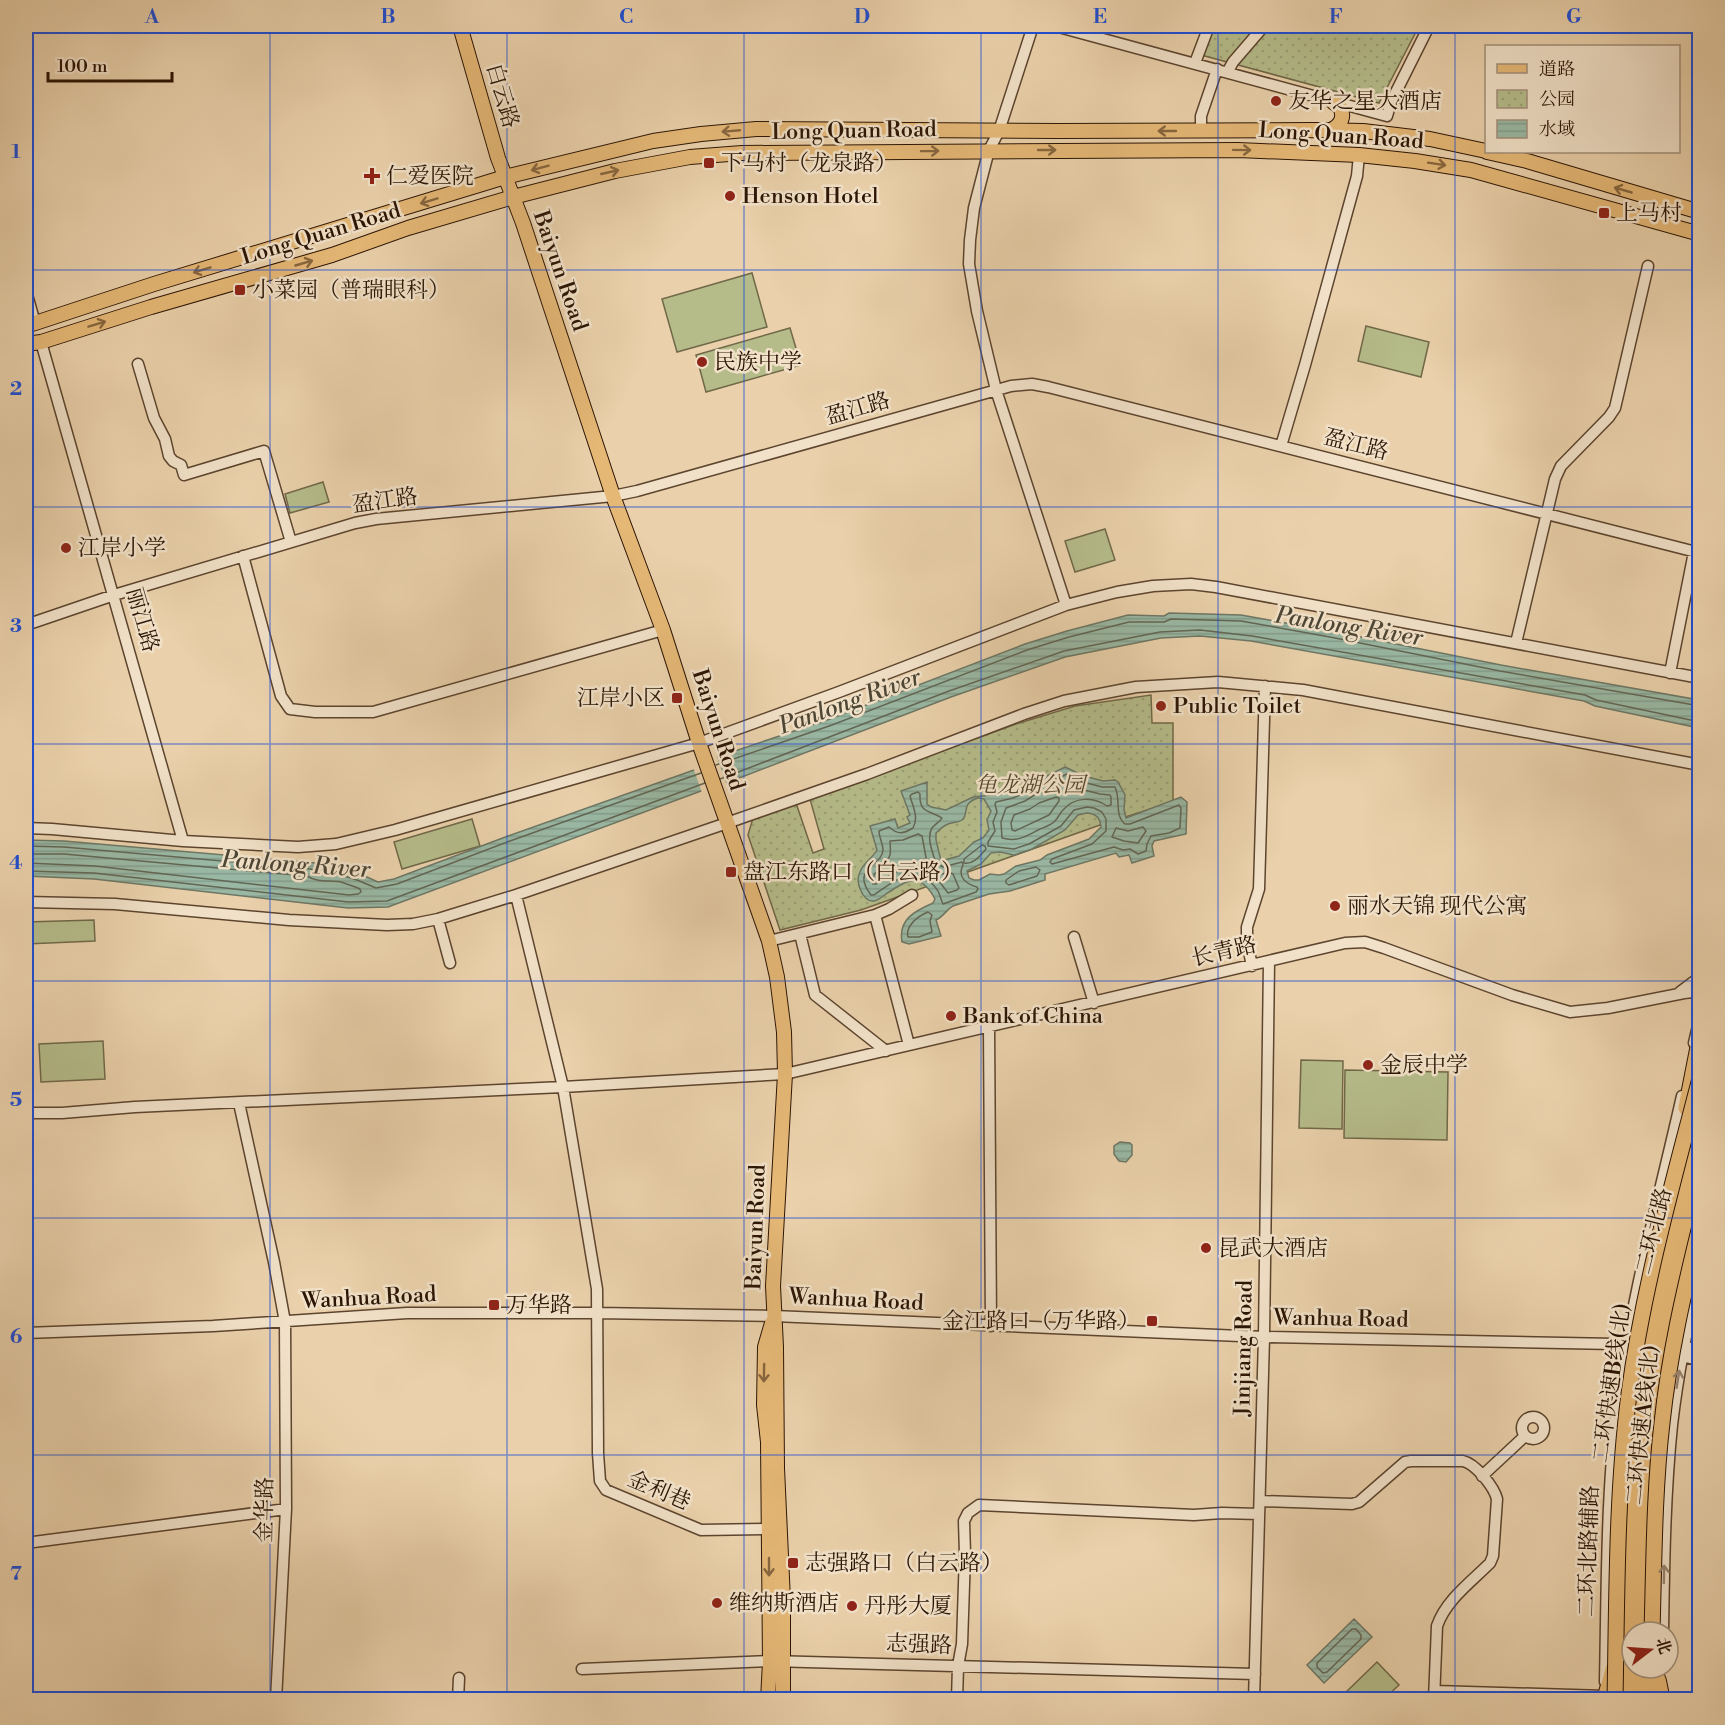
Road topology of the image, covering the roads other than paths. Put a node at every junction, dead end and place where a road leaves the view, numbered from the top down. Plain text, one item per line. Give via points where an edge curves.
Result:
1 (460, 26) edge
2 (1033, 26) edge
3 (1055, 26) edge
4 (1209, 26) edge
5 (1264, 26) edge
6 (1429, 26) edge
7 (1195, 63) junction
8 (1222, 70) junction
9 (1333, 102) junction
10 (1387, 116) junction
11 (1202, 130) junction
12 (1331, 130) junction
13 (999, 131) junction
14 (1393, 135) junction
15 (989, 150) junction
16 (1485, 151) edge
17 (1495, 153) edge
18 (1359, 154) junction
19 (505, 177) junction
20 (513, 196) junction
21 (1700, 212) edge
22 (1700, 234) edge
23 (1648, 266) dead end
24 (26, 291) edge
25 (30, 324) edge
26 (41, 342) junction
27 (26, 346) edge
28 (26, 353) edge
29 (138, 364) dead end
30 (996, 390) junction
31 (1281, 446) junction
32 (613, 496) junction
33 (1547, 513) junction
34 (291, 542) junction
35 (1697, 552) edge
36 (243, 556) junction
37 (114, 595) junction
38 (1066, 605) junction
39 (26, 625) edge
40 (663, 630) junction
41 (1516, 643) junction
42 (1670, 673) junction
43 (1700, 678) edge
44 (1265, 686) junction
45 (701, 750) junction
46 (1700, 765) edge
47 (727, 823) junction
48 (26, 828) edge
49 (183, 841) junction
50 (516, 895) junction
51 (912, 895) dead end
52 (26, 902) edge
53 (876, 915) junction
54 (438, 919) junction
55 (800, 934) junction
56 (1074, 937) dead end
57 (769, 941) junction
58 (1269, 962) junction
59 (450, 963) dead end
60 (1252, 966) junction
61 (1700, 977) edge
62 (1668, 996) junction
63 (1700, 997) edge
64 (1094, 1003) junction
65 (1700, 1017) edge
66 (989, 1027) junction
67 (1700, 1037) edge
68 (909, 1045) junction
69 (1700, 1050) edge
70 (886, 1051) junction
71 (784, 1074) junction
72 (1700, 1078) edge
73 (562, 1087) junction
74 (239, 1103) junction
75 (26, 1113) edge
76 (1700, 1132) edge
77 (1691, 1178) edge
78 (1700, 1226) edge
79 (1700, 1272) edge
80 (598, 1313) junction
81 (774, 1316) junction
82 (285, 1322) junction
83 (992, 1326) junction
84 (26, 1333) edge
85 (1264, 1337) junction
86 (1626, 1344) junction
87 (1657, 1346) junction
88 (1683, 1351) junction
89 (1700, 1351) edge
90 (1700, 1361) edge
91 (1525, 1436) dead end
92 (1482, 1476) junction
93 (1260, 1500) junction
94 (286, 1509) junction
95 (1259, 1514) junction
96 (769, 1529) junction
97 (26, 1543) edge
98 (1637, 1620) edge
99 (1653, 1620) edge
100 (1663, 1620) edge
101 (1620, 1652) edge
102 (776, 1661) junction
103 (958, 1666) junction
104 (582, 1669) dead end
105 (1255, 1674) junction
106 (459, 1678) dead end
107 (1630, 1680) edge
108 (1639, 1680) edge
109 (1655, 1680) edge
110 (1660, 1680) edge
111 (1434, 1695) edge
112 (1568, 1697) edge
113 (1608, 1698) edge
114 (1658, 1698) edge
115 (276, 1700) edge
116 (458, 1700) edge
117 (768, 1700) edge
118 (783, 1700) edge
119 (957, 1700) edge
120 (1254, 1700) edge
121 (1628, 1700) edge
122 (1638, 1700) edge

1 - 19 main road, 白云路
2 - 13 street
3 - 7 street
4 - 7 street
5 - 8 street
6 - 10 street
7 - 8 street
8 - 9 street
8 - 11 street via 1201,116
9 - 10 street
9 - 12 main road via 1342,110 1342,118
10 - 14 street
11 - 12 main road, Long Quan Road
11 -> 13 main road, Long Quan Road
12 - 14 main road, Long Quan Road
13 - 15 street
13 -> 19 main road, Long Quan Road via 767,129 701,134 653,141
14 - 16 main road, Long Quan Road
15 -> 18 main road, Long Quan Road
20 -> 15 main road, Long Quan Road via 690,157
15 - 30 street via 974,208 969,264
21 -> 17 main road, Long Quan Road
18 -> 22 main road, Long Quan Road via 1471,170
18 - 31 street via 1357,176
19 - 20 main road, Baiyun Road
19 -> 25 main road, Long Quan Road
26 -> 20 main road, Long Quan Road
20 - 32 main road, Baiyun Road
23 - 33 street via 1615,408 1561,466
24 - 25 street
26 - 27 main road, Long Quan Road
26 - 28 main road
26 - 37 street, 丽江路
29 - 34 street via 169,456 180,465 184,475 264,452
30 - 31 street, 盈江路 via 1032,384 1048,387
30 - 32 street, 盈江路
30 - 38 street
31 - 33 street, 盈江路
32 - 34 street, 盈江路 via 355,522
32 - 40 main road, Baiyun Road
33 - 35 street, 盈江路
33 - 41 street
34 - 36 street, 盈江路
35 - 42 street
36 - 37 street, 盈江路
36 - 40 street via 281,696 290,709 373,712
37 - 39 street, 盈江路
37 - 49 street, 丽江路
38 - 41 street via 1144,587 1191,584
38 - 45 street
40 - 45 main road, Baiyun Road
41 - 42 street
42 - 43 street
44 - 46 street
44 - 47 street via 1173,684 1064,701
44 - 60 street via 1259,889 1247,927
45 - 47 main road, Baiyun Road
45 - 49 street via 336,844 298,848
47 - 50 street
47 - 57 main road, Baiyun Road
48 - 49 street
50 - 54 street
50 - 73 street
51 - 53 street
52 - 54 street via 115,904 387,925
53 - 55 street
53 - 68 street
54 - 59 street
55 - 57 street
55 - 70 street via 815,995
56 - 64 street
57 - 71 main road, Baiyun Road via 784,1032
58 - 60 street, 长青路
58 - 62 street, 长青路 via 1365,942 1570,1012
58 - 85 street, Jinjiang Road
60 - 64 street, 长青路
61 - 62 street via 1681,992
62 - 63 street via 1693,992
64 - 66 street, 长青路
65 - 86 street, 二环北路辅路
66 - 68 street, 长青路
66 - 83 street
67 - 77 highway, bridge
68 - 70 street, 长青路
69 - 77 main road
70 - 71 street, 长青路
71 - 73 street, 长青路
71 - 81 main road, Baiyun Road
72 - 77 highway, 二环快速B线(北), bridge
73 - 74 street, 长青路
73 - 80 street
74 - 75 street, 长青路
74 - 82 street, 金华路
76 - 77 main road, 二环北路
77 - 87 main road, 二环北路 via 1679,1256
77 - 113 highway, 二环快速B线(北), bridge via 1643,1313 1633,1368 1626,1420
78 - 99 highway, 二环快速A线(北), bridge via 1673,1348 1662,1424
79 - 88 street
80 - 81 street, Wanhua Road
80 - 82 street, Wanhua Road via 406,1313
80 - 96 street, 金利巷 via 598,1453 600,1481 606,1490 701,1530
81 - 83 street, Wanhua Road
81 -> 96 main road, Baiyun Road via 765,1347
81 - 102 main road, Baiyun Road via 783,1600
82 - 84 street, Wanhua Road
82 - 94 street, 金华路
83 - 85 street, Wanhua Road
85 - 86 street, Wanhua Road
85 - 93 street, Jinjiang Road
86 - 87 street, Wanhua Road
86 - 113 street, 二环北路辅路 via 1611,1471
87 - 88 street, Wanhua Road
87 - 98 main road, 二环北路 via 1639,1422 1634,1473
88 - 89 street, Wanhua Road
88 - 90 street, Wanhua Road
100 -> 88 street via 1668,1475
91 - 92 street
92 - 93 street via 1469,1462 1411,1461 1352,1504
92 - 111 street via 1497,1499 1493,1556 1441,1615 1437,1626
93 - 95 street, Jinjiang Road
94 - 97 street
94 - 115 street, 金华路
95 - 103 street via 1194,1515 979,1504 964,1521 962,1644
95 - 105 street, Jinjiang Road
96 -> 102 main road, Baiyun Road
101 - 113 main road via 1610,1676
102 - 103 street, 志强路
102 - 104 street, 志强路
102 - 117 main road, Baiyun Road
102 - 118 main road, Baiyun Road
103 - 105 street, 志强路
103 - 119 street
105 - 120 street, Jinjiang Road
106 - 116 street
107 - 121 main road, 二环北路
108 - 122 main road
109 - 114 highway
110 - 114 street
111 - 112 street
112 - 113 street

